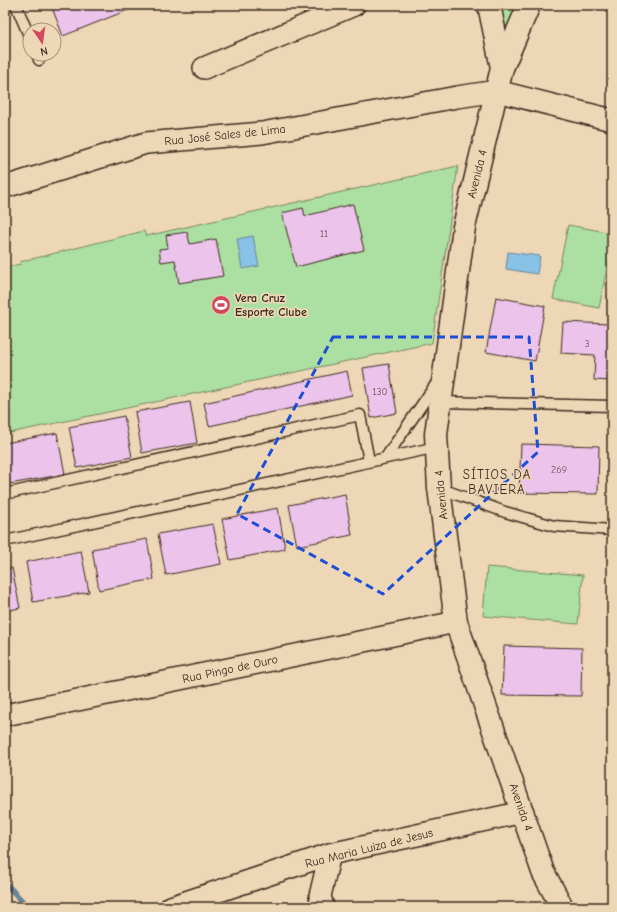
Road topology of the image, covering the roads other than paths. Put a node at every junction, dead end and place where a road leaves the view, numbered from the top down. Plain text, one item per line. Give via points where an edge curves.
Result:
1 (16, 5) edge
2 (354, 5) edge
3 (489, 5) edge
4 (529, 5) edge
5 (23, 22) edge
6 (204, 68) dead end
7 (502, 68) junction
8 (497, 92) junction
9 (612, 120) edge
10 (5, 187) edge
11 (444, 373) junction
12 (440, 402) junction
13 (612, 406) edge
14 (436, 447) junction
15 (386, 457) junction
16 (369, 461) junction
17 (439, 488) junction
18 (5, 494) edge
19 (612, 530) edge
20 (5, 541) edge
21 (456, 622) junction
22 (5, 716) edge
23 (523, 812) junction
24 (330, 854) junction
25 (172, 907) edge
26 (323, 907) edge
27 (562, 907) edge

1 - 5 lane
2 - 6 street
3 - 7 street, Avenida 4
4 - 7 street, Avenida 4
7 - 8 street, Avenida 4
8 - 9 street
8 - 10 street, Rua José Sales de Lima via 262,133 146,143
8 - 11 street, Avenida 4 via 464,227
11 - 12 street, Avenida 4
11 - 15 lane
12 - 13 lane
12 - 14 street, Avenida 4
14 - 15 lane
14 - 17 street, Avenida 4
15 - 16 lane
16 - 18 lane via 360,415
16 - 20 lane
17 - 19 lane via 505,512 554,526
17 - 21 street, Avenida 4
21 - 22 street, Rua Pingo de Ouro
21 - 23 street, Avenida 4
23 - 24 street, Rua Maria Luiza de Jesus
23 - 27 street, Avenida 4 via 543,872
24 - 25 street, Rua Maria Luiza de Jesus
24 - 26 street via 320,896

